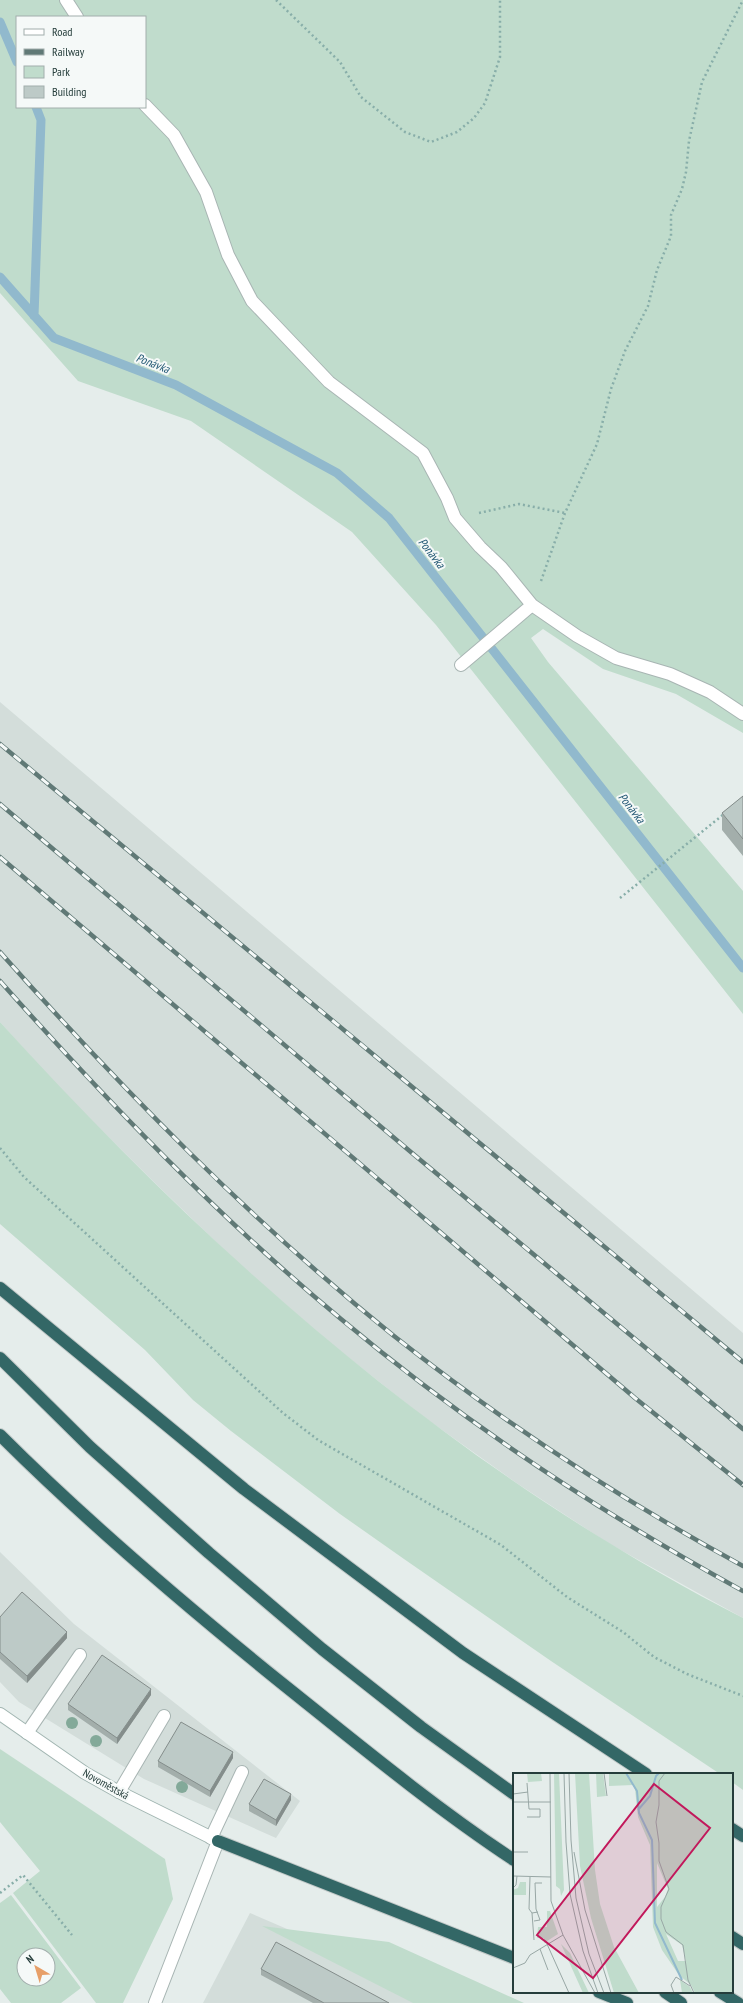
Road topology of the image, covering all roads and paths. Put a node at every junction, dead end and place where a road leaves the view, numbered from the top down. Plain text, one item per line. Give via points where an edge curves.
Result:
1 (66, 0) edge
2 (276, 0) edge
3 (500, 0) edge
4 (743, 0) edge
5 (76, 16) edge
6 (146, 107) edge
7 (565, 513) junction
8 (455, 518) junction
9 (532, 606) junction
10 (461, 665) dead end
11 (743, 714) edge
12 (725, 813) edge
13 (620, 898) dead end
14 (0, 1148) edge
15 (0, 1288) edge
16 (0, 1358) edge
17 (0, 1435) edge
18 (80, 1655) dead end
19 (743, 1696) edge
20 (0, 1714) edge
21 (164, 1716) dead end
22 (27, 1733) junction
23 (242, 1772) dead end
24 (644, 1773) edge
25 (118, 1792) junction
26 (513, 1793) edge
27 (733, 1830) edge
28 (743, 1836) edge
29 (214, 1840) junction
30 (489, 1843) junction
31 (513, 1859) edge
32 (513, 1865) edge
33 (0, 1893) edge
34 (72, 1935) dead end
35 (733, 1938) edge
36 (743, 1944) edge
37 (513, 1958) edge
38 (602, 1993) edge
39 (666, 1993) edge
40 (722, 1993) edge
41 (155, 2003) edge
42 (627, 2003) edge
43 (681, 2003) edge
44 (738, 2003) edge

1 - 5 street
2 - 3 path via 340,62 361,97 405,132 431,142 457,132 474,118 485,103 500,57
4 - 7 path via 702,82 689,141 686,172 671,215 671,236 657,270 648,306 625,351 611,389 596,444
6 - 8 street via 174,135 206,192 228,255 252,301 330,382 423,453
7 - 8 path via 520,504
7 - 9 path
8 - 9 street via 501,567
9 - 10 street
9 - 11 street via 616,658 670,674 710,692
12 - 13 path
14 - 19 path via 24,1177 284,1413 318,1440 501,1545 567,1598 623,1632 654,1658
15 - 24 highway via 269,1508 463,1653
16 - 26 highway via 90,1447 209,1553 421,1727
17 - 30 highway via 107,1535 218,1631 358,1745
18 - 22 street
20 - 22 street, Novoměstská
21 - 25 street
22 - 25 street, Novoměstská
23 - 29 street
25 - 29 street, Novoměstská
27 - 28 highway
29 - 37 highway
29 - 41 street
30 - 31 highway
30 - 32 highway
33 - 34 path via 23,1875
35 - 36 highway
38 - 42 highway
39 - 43 highway
40 - 44 highway

